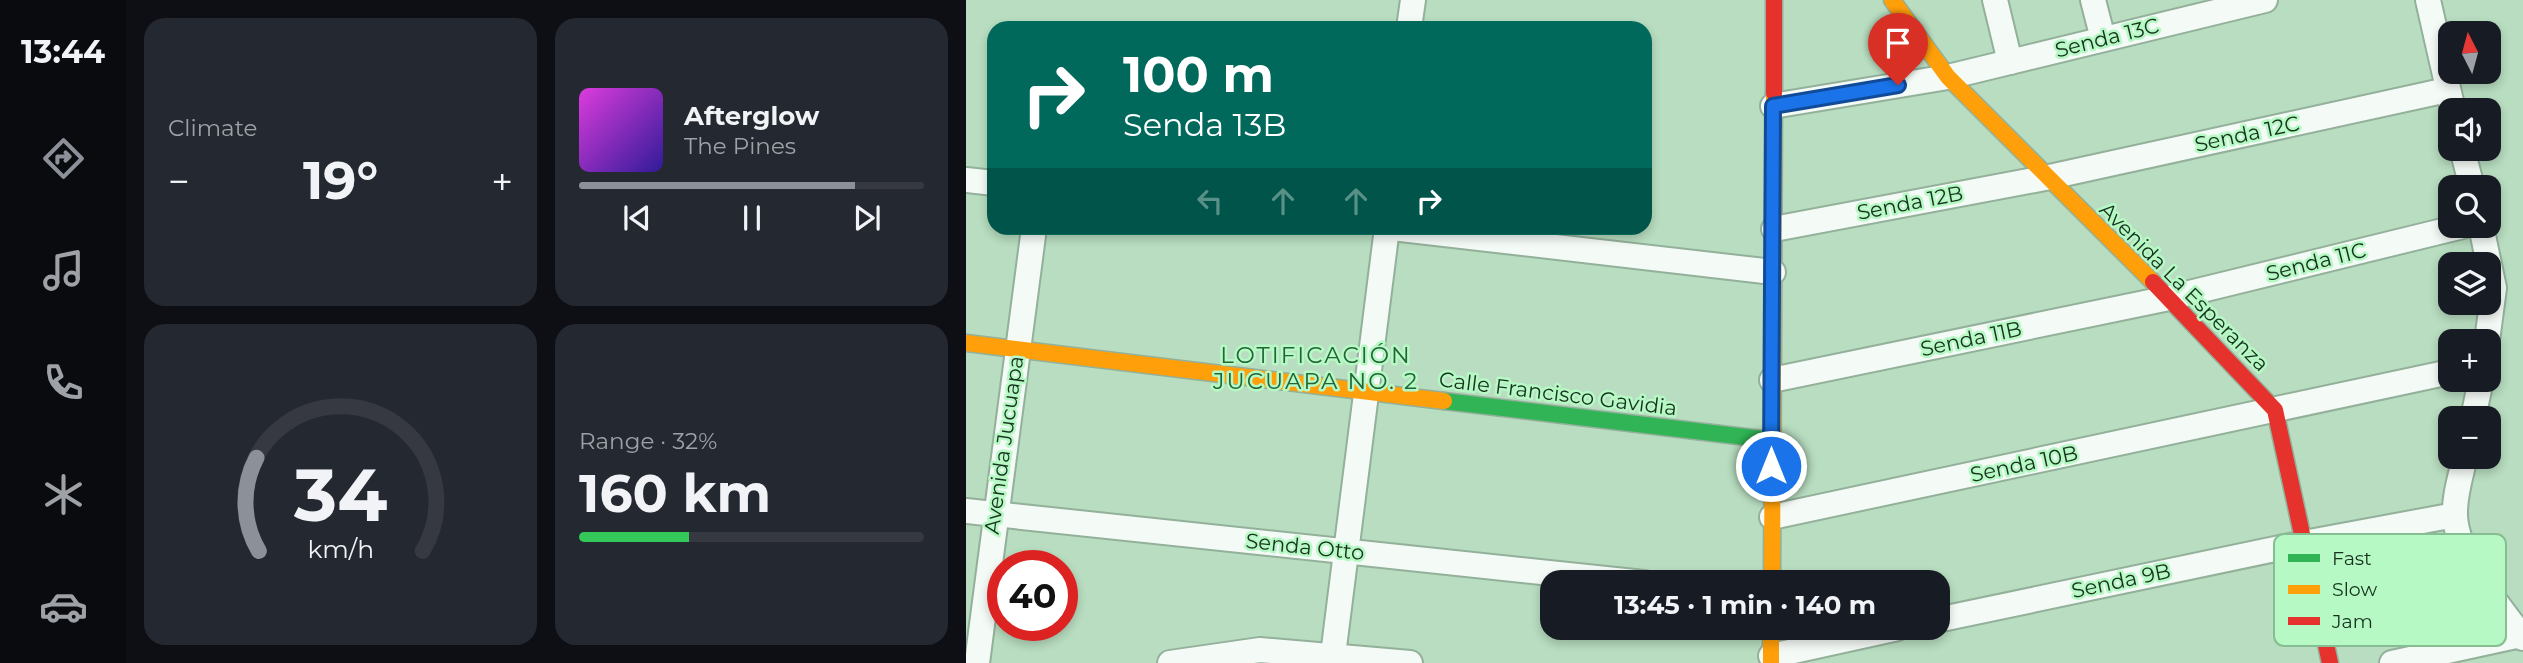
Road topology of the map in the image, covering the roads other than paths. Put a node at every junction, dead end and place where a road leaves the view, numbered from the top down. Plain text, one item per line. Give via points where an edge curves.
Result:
1 (1413, 0) edge
2 (1773, 0) edge
3 (1892, 0) edge
4 (1995, 0) edge
5 (2094, 0) edge
6 (2265, 0) edge
7 (2428, 0) edge
8 (2194, 8) edge
9 (1410, 21) edge
10 (2103, 39) junction
11 (2010, 62) junction
12 (1948, 77) junction
13 (2450, 98) edge
14 (2438, 102) edge
15 (1773, 106) junction
16 (2045, 178) junction
17 (966, 180) edge
18 (987, 182) edge
19 (1774, 229) junction
20 (2438, 232) edge
21 (1033, 235) edge
22 (1388, 235) edge
23 (1450, 235) edge
24 (2484, 238) edge
25 (1773, 272) junction
26 (2169, 298) junction
27 (2489, 329) edge
28 (966, 343) edge
29 (1017, 349) junction
30 (2438, 375) edge
31 (1772, 380) junction
32 (1368, 393) junction
33 (2275, 410) junction
34 (1771, 440) junction
35 (2463, 469) edge
36 (966, 512) edge
37 (994, 514) junction
38 (2455, 515) junction
39 (1772, 517) junction
40 (2302, 534) edge
41 (2353, 534) edge
42 (2458, 534) edge
43 (2274, 549) edge
44 (1345, 551) junction
45 (1772, 570) edge
46 (1540, 572) edge
47 (1950, 617) edge
48 (2506, 617) edge
49 (2522, 636) edge
50 (1771, 640) edge
51 (1850, 640) edge
52 (2474, 646) edge
53 (1332, 659) edge
54 (1771, 660) edge
55 (976, 663) edge
56 (1170, 663) edge
57 (1410, 663) edge
58 (2392, 663) edge

1 - 9 street
2 - 15 street
3 - 12 street, Avenida La Esperanza
4 - 11 street
5 - 10 street
6 - 8 street, Senda 13C
7 - 13 street
8 - 10 street, Senda 13C
10 - 11 street, Senda 13C
11 - 12 street, Senda 13C
12 - 15 street, Senda 13C
12 - 16 street, Avenida La Esperanza
14 - 16 street, Senda 12C
15 - 19 street
16 - 19 street, Senda 12B
16 - 26 street, Avenida La Esperanza
17 - 18 street
19 - 25 street
20 - 26 street, Senda 11C
21 - 29 street, Avenida Jucuapa
22 - 32 street
23 - 25 street
24 - 27 street via 2494,288
25 - 31 street
26 - 31 street, Senda 11B
26 - 33 street, Avenida La Esperanza
28 - 29 street, Calle Francisco Gavidia
29 - 32 street, Calle Francisco Gavidia
29 - 37 street, Avenida Jucuapa
30 - 33 street, Senda 10B
31 - 34 street
32 - 34 street, Calle Francisco Gavidia
32 - 44 street
33 - 39 street, Senda 10B
33 - 40 street
34 - 39 street
35 - 38 street
36 - 37 street, Senda Otto
37 - 44 street, Senda Otto
37 - 55 street, Avenida Jucuapa
38 - 41 street, Senda 9B
38 - 42 street
39 - 45 street
43 - 47 street, Senda 9B
44 - 46 street, Senda Otto
44 - 53 street
48 - 49 street
50 - 54 street
51 - 54 street
52 - 58 street
53 - 56 street via 1260,650
53 - 57 street

